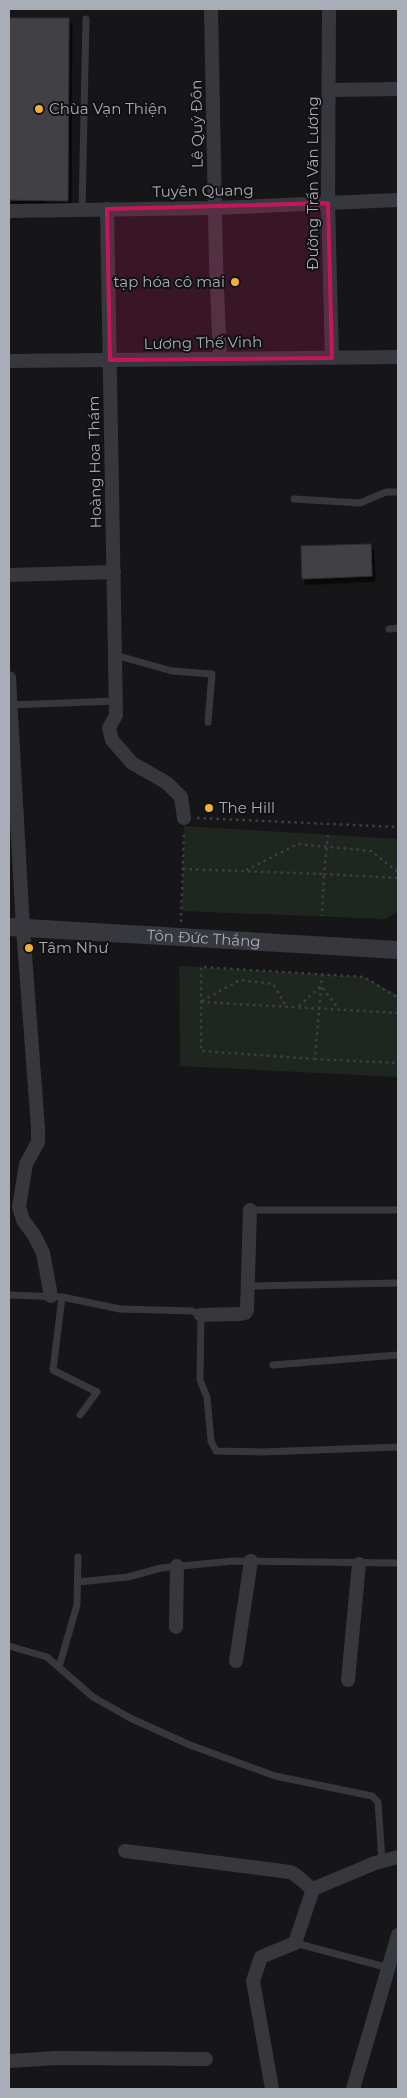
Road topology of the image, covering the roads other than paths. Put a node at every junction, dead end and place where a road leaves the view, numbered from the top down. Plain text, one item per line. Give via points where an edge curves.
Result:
1 (211, 9) edge
2 (328, 9) edge
3 (86, 20) dead end
4 (398, 89) edge
5 (329, 90) junction
6 (398, 200) edge
7 (328, 203) junction
8 (215, 208) junction
9 (107, 209) junction
10 (82, 210) junction
11 (9, 211) edge
12 (398, 357) edge
13 (332, 358) junction
14 (220, 359) junction
15 (110, 360) junction
16 (9, 361) edge
17 (398, 492) edge
18 (294, 499) dead end
19 (114, 572) junction
20 (9, 574) edge
21 (398, 628) edge
22 (389, 629) dead end
23 (115, 655) junction
24 (9, 678) edge
25 (116, 701) junction
26 (10, 705) junction
27 (208, 722) dead end
28 (11, 742) edge
29 (184, 818) road end
30 (13, 830) edge
31 (16, 927) edge
32 (398, 950) edge
33 (250, 1210) joint
34 (398, 1210) edge
35 (398, 1283) edge
36 (248, 1286) junction
37 (9, 1295) edge
38 (56, 1296) junction
39 (201, 1314) junction
40 (398, 1355) edge
41 (273, 1365) dead end
42 (80, 1416) dead end
43 (398, 1447) edge
44 (78, 1557) dead end
45 (251, 1561) junction
46 (398, 1563) edge
47 (359, 1564) junction
48 (177, 1566) junction
49 (78, 1582) junction
50 (176, 1627) dead end
51 (9, 1646) edge
52 (236, 1661) dead end
53 (59, 1667) junction
54 (348, 1680) dead end
55 (125, 1851) dead end
56 (398, 1857) edge
57 (382, 1861) junction
58 (313, 1889) junction
59 (398, 1935) edge
60 (295, 1943) junction
61 (389, 1968) junction
62 (206, 2058) dead end
63 (9, 2062) edge
64 (272, 2089) edge
65 (353, 2089) edge

1 - 8 street, Lê Quý Đôn
2 - 5 street, Đường Trần Văn Lương
3 - 10 lane
4 - 5 street
5 - 7 street, Đường Trần Văn Lương
6 - 7 street, Tuyên Quang
7 - 8 street, Tuyên Quang
7 - 13 street, Đường Trần Văn Lương
8 - 9 street, Tuyên Quang
8 - 14 street, Lê Quý Đôn
9 - 10 street, Tuyên Quang
9 - 15 street, Hoàng Hoa Thám
10 - 11 street, Tuyên Quang
12 - 13 street, Lương Thế Vinh
13 - 14 street, Lương Thế Vinh
14 - 15 street, Lương Thế Vinh
15 - 16 street, Lương Thế Vinh
15 - 19 street, Hoàng Hoa Thám
17 - 18 lane via 386,492 360,503
19 - 20 street
19 - 23 street, Hoàng Hoa Thám
21 - 22 lane
23 - 25 street, Hoàng Hoa Thám
23 - 27 lane via 172,671 212,674
24 - 26 street
25 - 26 lane
25 - 29 street, Hoàng Hoa Thám via 116,715 109,728 112,740 132,763 167,783 181,797
26 - 28 street
28 - 30 street
30 - 31 street
31 - 32 street, Tôn Đức Thắng
31 - 38 street via 38,1128 38,1142 26,1164 19,1207 42,1252
33 - 34 lane
33 - 36 street
35 - 36 lane
36 - 39 street via 245,1313
37 - 38 lane
38 - 39 lane via 120,1309
38 - 42 lane via 54,1370 97,1392
39 - 43 lane via 200,1380 207,1397 211,1441 216,1451
40 - 41 lane
44 - 49 lane
45 - 47 lane
45 - 48 lane
45 - 52 street
46 - 47 lane
47 - 54 street
48 - 49 lane via 128,1577
48 - 50 street
49 - 53 lane via 77,1605
51 - 53 lane via 47,1657
53 - 57 lane via 93,1697 190,1746 275,1776 376,1799
55 - 58 street via 290,1872
56 - 57 street
57 - 58 street
58 - 60 street
59 - 61 street
60 - 61 lane
60 - 64 street via 261,1957 253,1981
61 - 65 street
62 - 63 street via 56,2058

